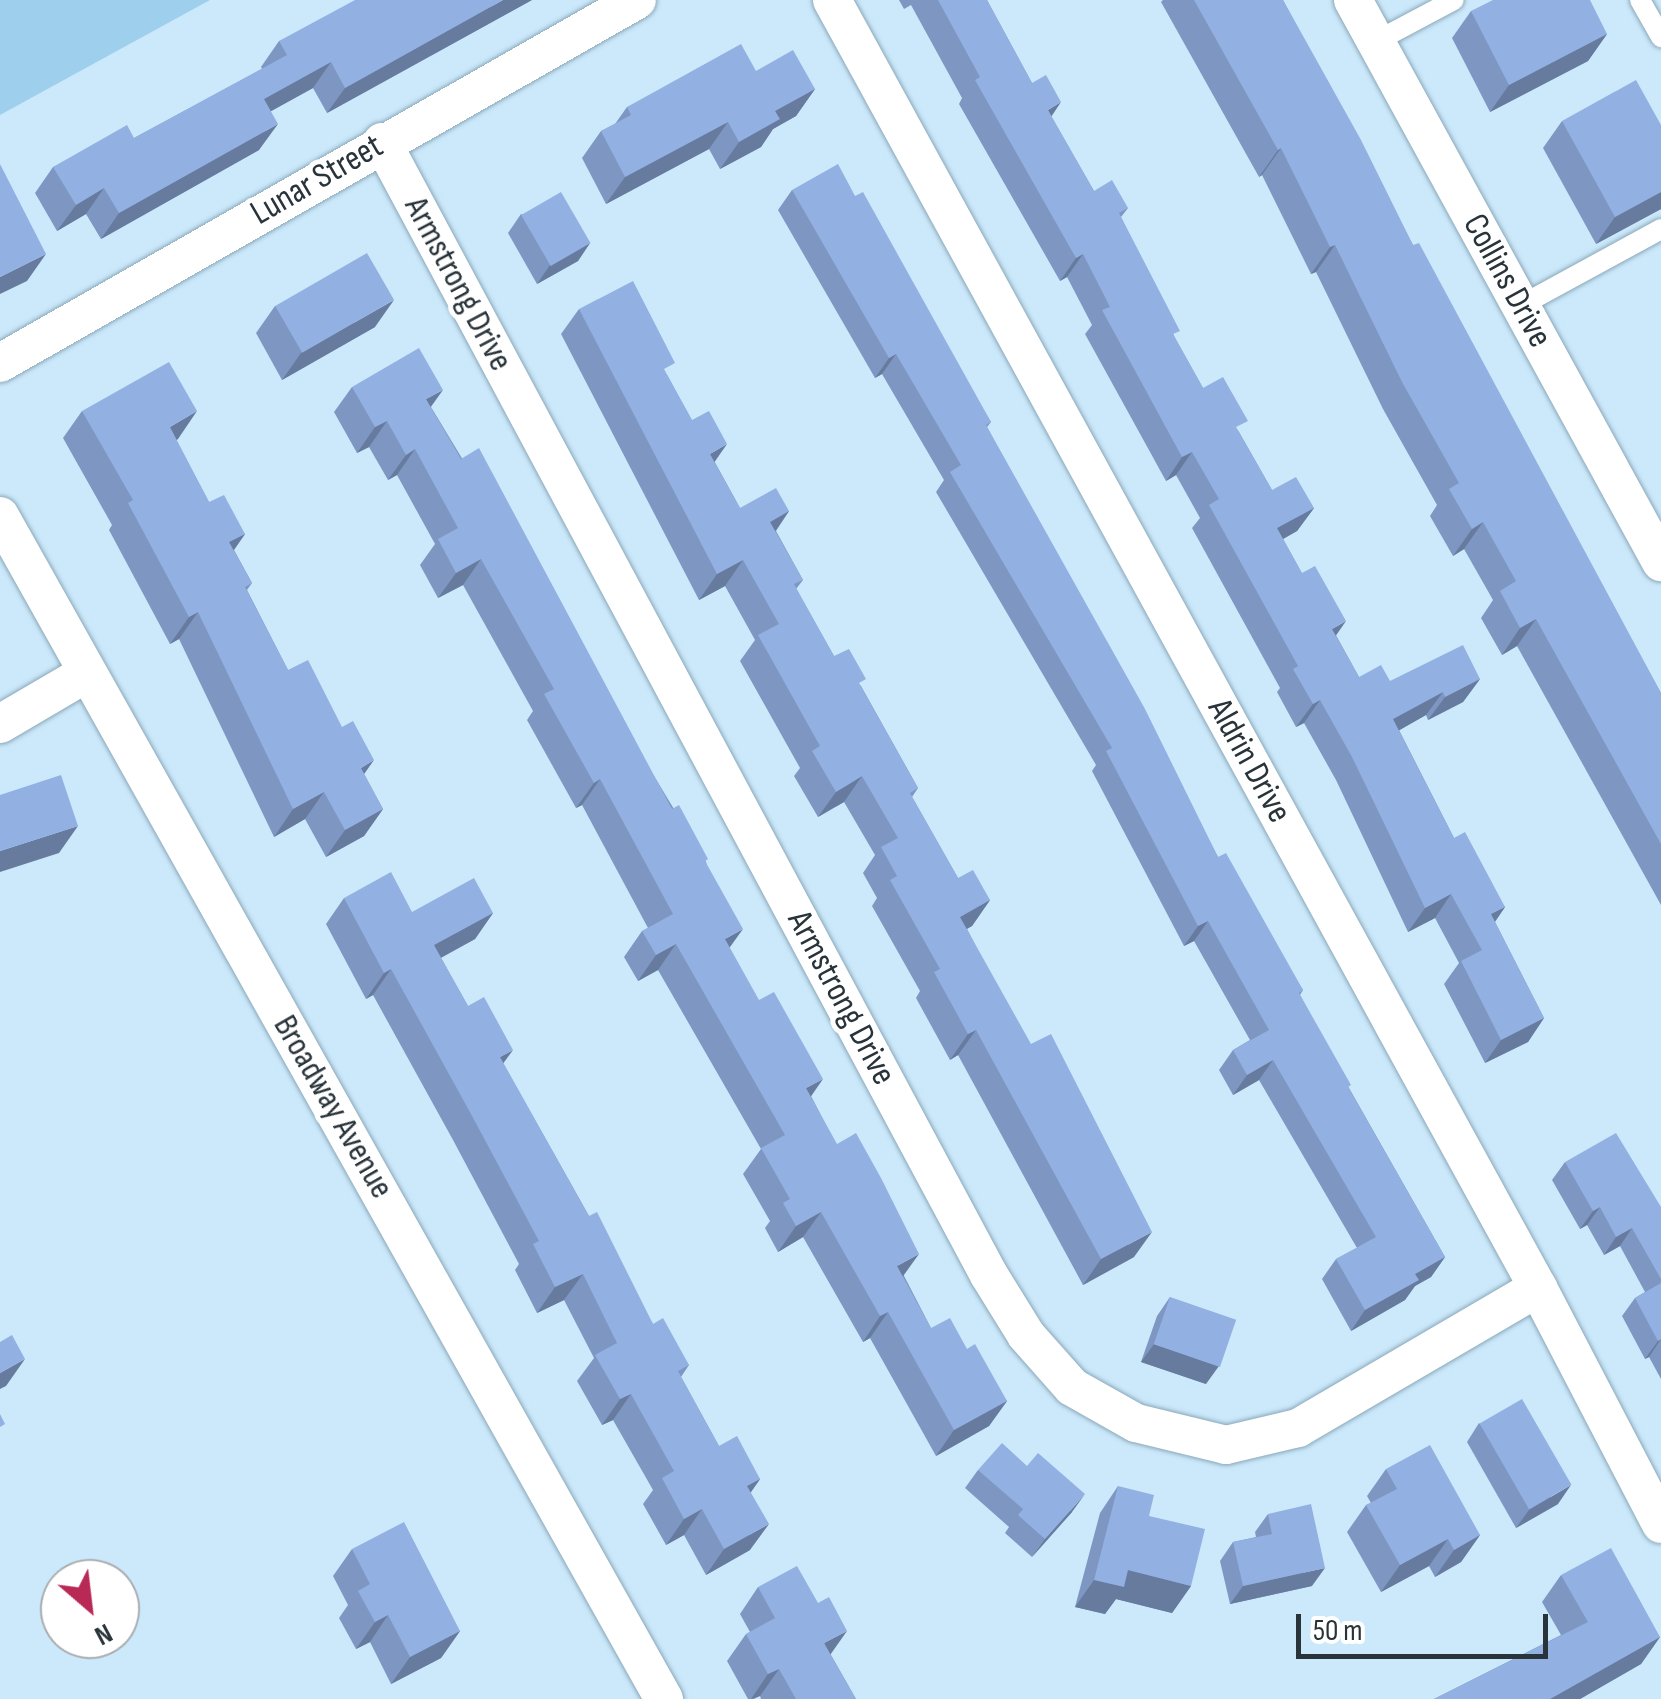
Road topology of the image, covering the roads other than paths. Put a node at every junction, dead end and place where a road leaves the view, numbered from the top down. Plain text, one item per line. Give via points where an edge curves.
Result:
1 (637, 0) edge
2 (832, 0) edge
3 (1352, 0) edge
4 (1454, 0) edge
5 (1640, 0) edge
6 (1661, 37) edge
7 (1376, 42) junction
8 (382, 142) junction
9 (1661, 229) edge
10 (1520, 306) junction
11 (0, 363) edge
12 (0, 516) edge
13 (1661, 562) edge
14 (87, 674) junction
15 (0, 724) edge
16 (1538, 1288) junction
17 (1661, 1524) edge
18 (664, 1699) edge

1 - 8 street, Lunar Street
2 - 16 street, Aldrin Drive
3 - 7 street, Collins Drive
4 - 7 lane
5 - 6 lane
7 - 10 street, Collins Drive
8 - 11 street, Lunar Street
8 - 16 street, Armstrong Drive via 989,1275 1026,1335 1072,1386 1136,1422 1226,1445 1298,1428
9 - 10 lane
10 - 13 street, Collins Drive
12 - 14 street, Broadway Avenue
14 - 15 street
14 - 18 street, Broadway Avenue
16 - 17 street, Aldrin Drive

